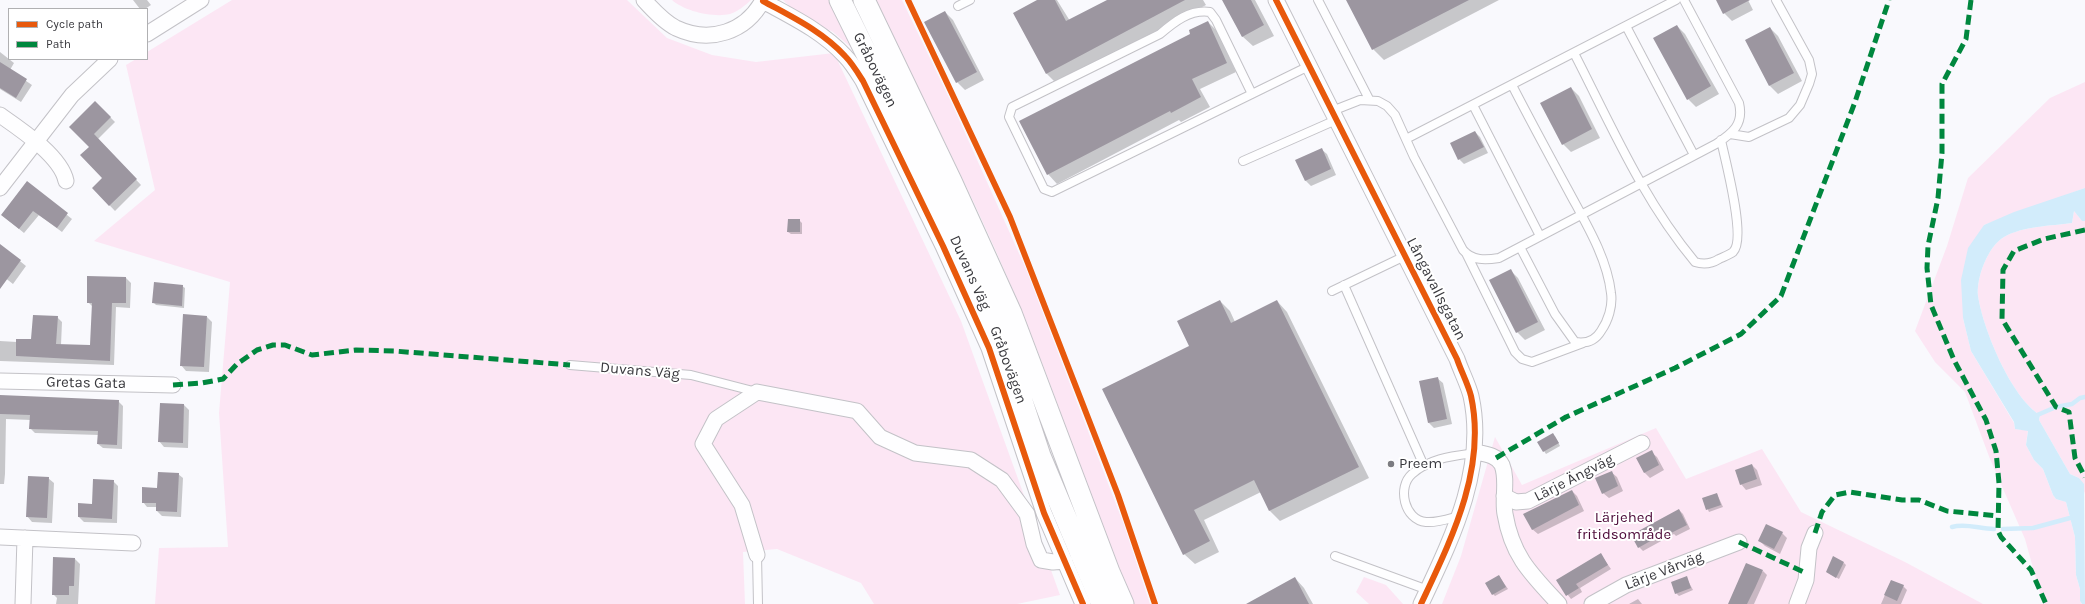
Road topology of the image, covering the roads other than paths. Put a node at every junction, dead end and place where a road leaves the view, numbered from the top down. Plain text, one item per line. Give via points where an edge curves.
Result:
1 (201, 0) edge
2 (644, 0) edge
3 (840, 0) edge
4 (864, 0) edge
5 (970, 0) edge
6 (1276, 0) edge
7 (1318, 0) edge
8 (1676, 0) edge
9 (1684, 0) edge
10 (1776, 0) edge
11 (763, 1) edge
12 (958, 6) dead end
13 (1626, 26) junction
14 (148, 33) edge
15 (1574, 53) junction
16 (109, 60) edge
17 (1309, 66) junction
18 (1512, 85) junction
19 (1252, 94) junction
20 (1369, 99) junction
21 (1473, 106) junction
22 (0, 115) edge
23 (1334, 116) junction
24 (1730, 134) junction
25 (1406, 139) junction
26 (1721, 140) junction
27 (36, 141) junction
28 (1694, 155) junction
29 (1243, 161) dead end
30 (66, 181) dead end
31 (1641, 183) junction
32 (0, 188) edge
33 (1581, 215) junction
34 (1540, 236) junction
35 (1520, 247) junction
36 (1466, 253) junction
37 (1405, 256) junction
38 (1344, 285) junction
39 (1332, 291) dead end
40 (1583, 343) junction
41 (570, 365) dead end
42 (0, 381) edge
43 (172, 384) dead end
44 (757, 392) junction
45 (1642, 443) dead end
46 (1475, 452) junction
47 (1424, 466) junction
48 (1504, 496) junction
49 (1459, 516) junction
50 (1815, 533) dead end
51 (0, 536) edge
52 (25, 538) junction
53 (1739, 542) dead end
54 (133, 543) dead end
55 (757, 555) joint
56 (1335, 556) dead end
57 (1065, 561) junction
58 (1428, 590) junction
59 (23, 604) edge
60 (758, 604) edge
61 (1083, 604) edge
62 (1102, 604) edge
63 (1123, 604) edge
64 (1421, 604) edge
65 (1559, 604) edge
66 (1592, 604) edge
67 (1797, 604) edge

1 - 14 street
2 - 11 street via 676,28 712,34 736,29 754,14
3 - 62 main road, Gråbovägen via 925,172 1004,347 1040,456
4 - 63 main road, Gråbovägen via 1011,313
5 - 12 lane
6 - 17 street, Långavallsgatan
7 - 20 lane
8 - 13 lane
9 - 24 lane via 1739,103 1739,124
10 - 24 lane via 1809,60 1812,74 1809,84 1800,105 1789,118 1749,137
11 - 57 street, Duvans Väg via 823,36 847,57 863,81 989,348 1044,513
13 - 15 lane
13 - 28 lane
15 - 18 lane
15 - 31 lane
16 - 27 street via 72,94
17 - 19 lane
17 - 23 street, Långavallsgatan
18 - 21 lane
18 - 33 lane
19 - 19 lane via 1052,192 1044,189 1009,117 1012,107 1160,34 1174,22 1200,11 1210,12 1216,20
20 - 23 lane via 1360,100
20 - 25 lane via 1387,106 1395,115
21 - 25 lane
21 - 34 lane
22 - 27 street
23 - 29 lane
23 - 37 street, Långavallsgatan
24 - 26 lane
25 - 36 lane via 1454,235
26 - 28 lane
26 - 31 lane via 1738,220 1737,244 1733,252 1714,262 1696,262 1660,216
27 - 30 street via 64,172
27 - 32 street
28 - 31 lane
31 - 33 lane
33 - 34 lane
33 - 40 lane via 1604,262 1612,295 1611,307 1598,336
34 - 35 lane
35 - 36 lane via 1499,258 1488,260
35 - 40 lane via 1555,314 1575,342
36 - 40 lane via 1515,352 1522,359 1532,362
37 - 38 lane
37 - 46 street, Långavallsgatan via 1457,359 1471,395
38 - 39 lane
38 - 47 lane
41 - 44 lane, Duvans Väg via 691,376
42 - 43 street, Gretas Gata
44 - 55 street via 716,419 703,444 742,505
44 - 57 street, Duvans Väg via 857,411 880,438 915,453 971,460 1002,480 1027,514 1034,544 1041,560
45 - 48 street, Lärje Ängväg via 1528,500 1516,502
46 - 47 lane via 1441,458
46 - 48 street via 1489,454 1502,465
46 - 49 street, Långavallsgatan
47 - 49 lane via 1410,475 1406,484 1406,508 1415,518 1424,522
48 - 65 street via 1511,538 1523,565
49 - 58 street, Långavallsgatan
50 - 67 street via 1809,548 1806,580
51 - 52 street
52 - 54 street
52 - 59 street
53 - 66 street, Lärje Vårväg via 1626,585
55 - 60 lane
56 - 58 lane
57 - 61 street, Duvans Väg
58 - 64 street, Långavallsgatan

